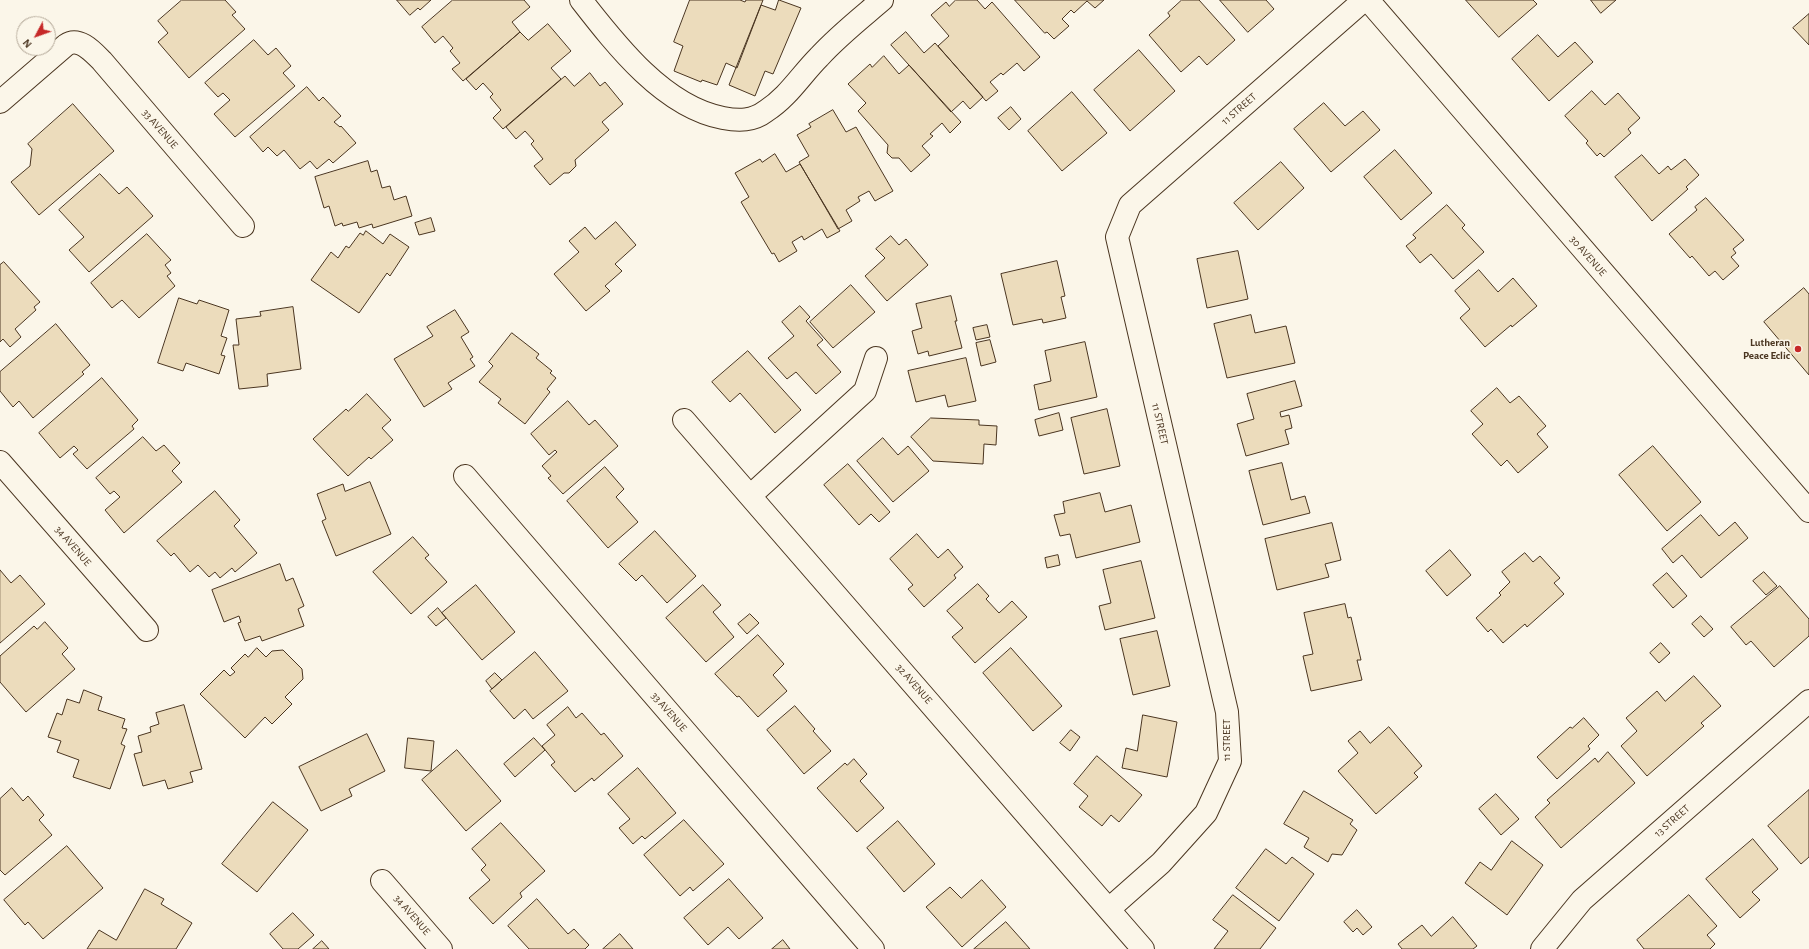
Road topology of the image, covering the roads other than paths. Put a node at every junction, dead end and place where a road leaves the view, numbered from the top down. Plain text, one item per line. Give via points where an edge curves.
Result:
1 (582, 0) edge
2 (882, 0) edge
3 (1364, 0) edge
4 (1368, 0) edge
5 (0, 102) edge
6 (243, 226) dead end
7 (876, 358) dead end
8 (684, 420) dead end
9 (0, 462) edge
10 (465, 476) dead end
11 (750, 496) junction
12 (1809, 511) edge
13 (147, 630) dead end
14 (1809, 701) edge
15 (382, 881) dead end
16 (1109, 908) junction
17 (441, 949) edge
18 (873, 949) edge
19 (1143, 949) edge
20 (1542, 949) edge

1 - 2 street via 627,55 655,82 679,100 709,116 750,120 783,98 819,56
3 - 16 street, 11 STREET via 1130,205 1116,237 1227,712 1230,761 1206,813 1162,864
4 - 12 street, 30 AVENUE
5 - 6 street, 33 AVENUE via 70,42 79,43 90,49 102,61
7 - 11 street via 865,391
8 - 11 street, 32 AVENUE
9 - 13 street, 34 AVENUE
10 - 18 street, 33 AVENUE
11 - 16 street, 32 AVENUE
14 - 20 street, 13 STREET via 1582,900
15 - 17 street, 34 AVENUE
16 - 19 street, 32 AVENUE

